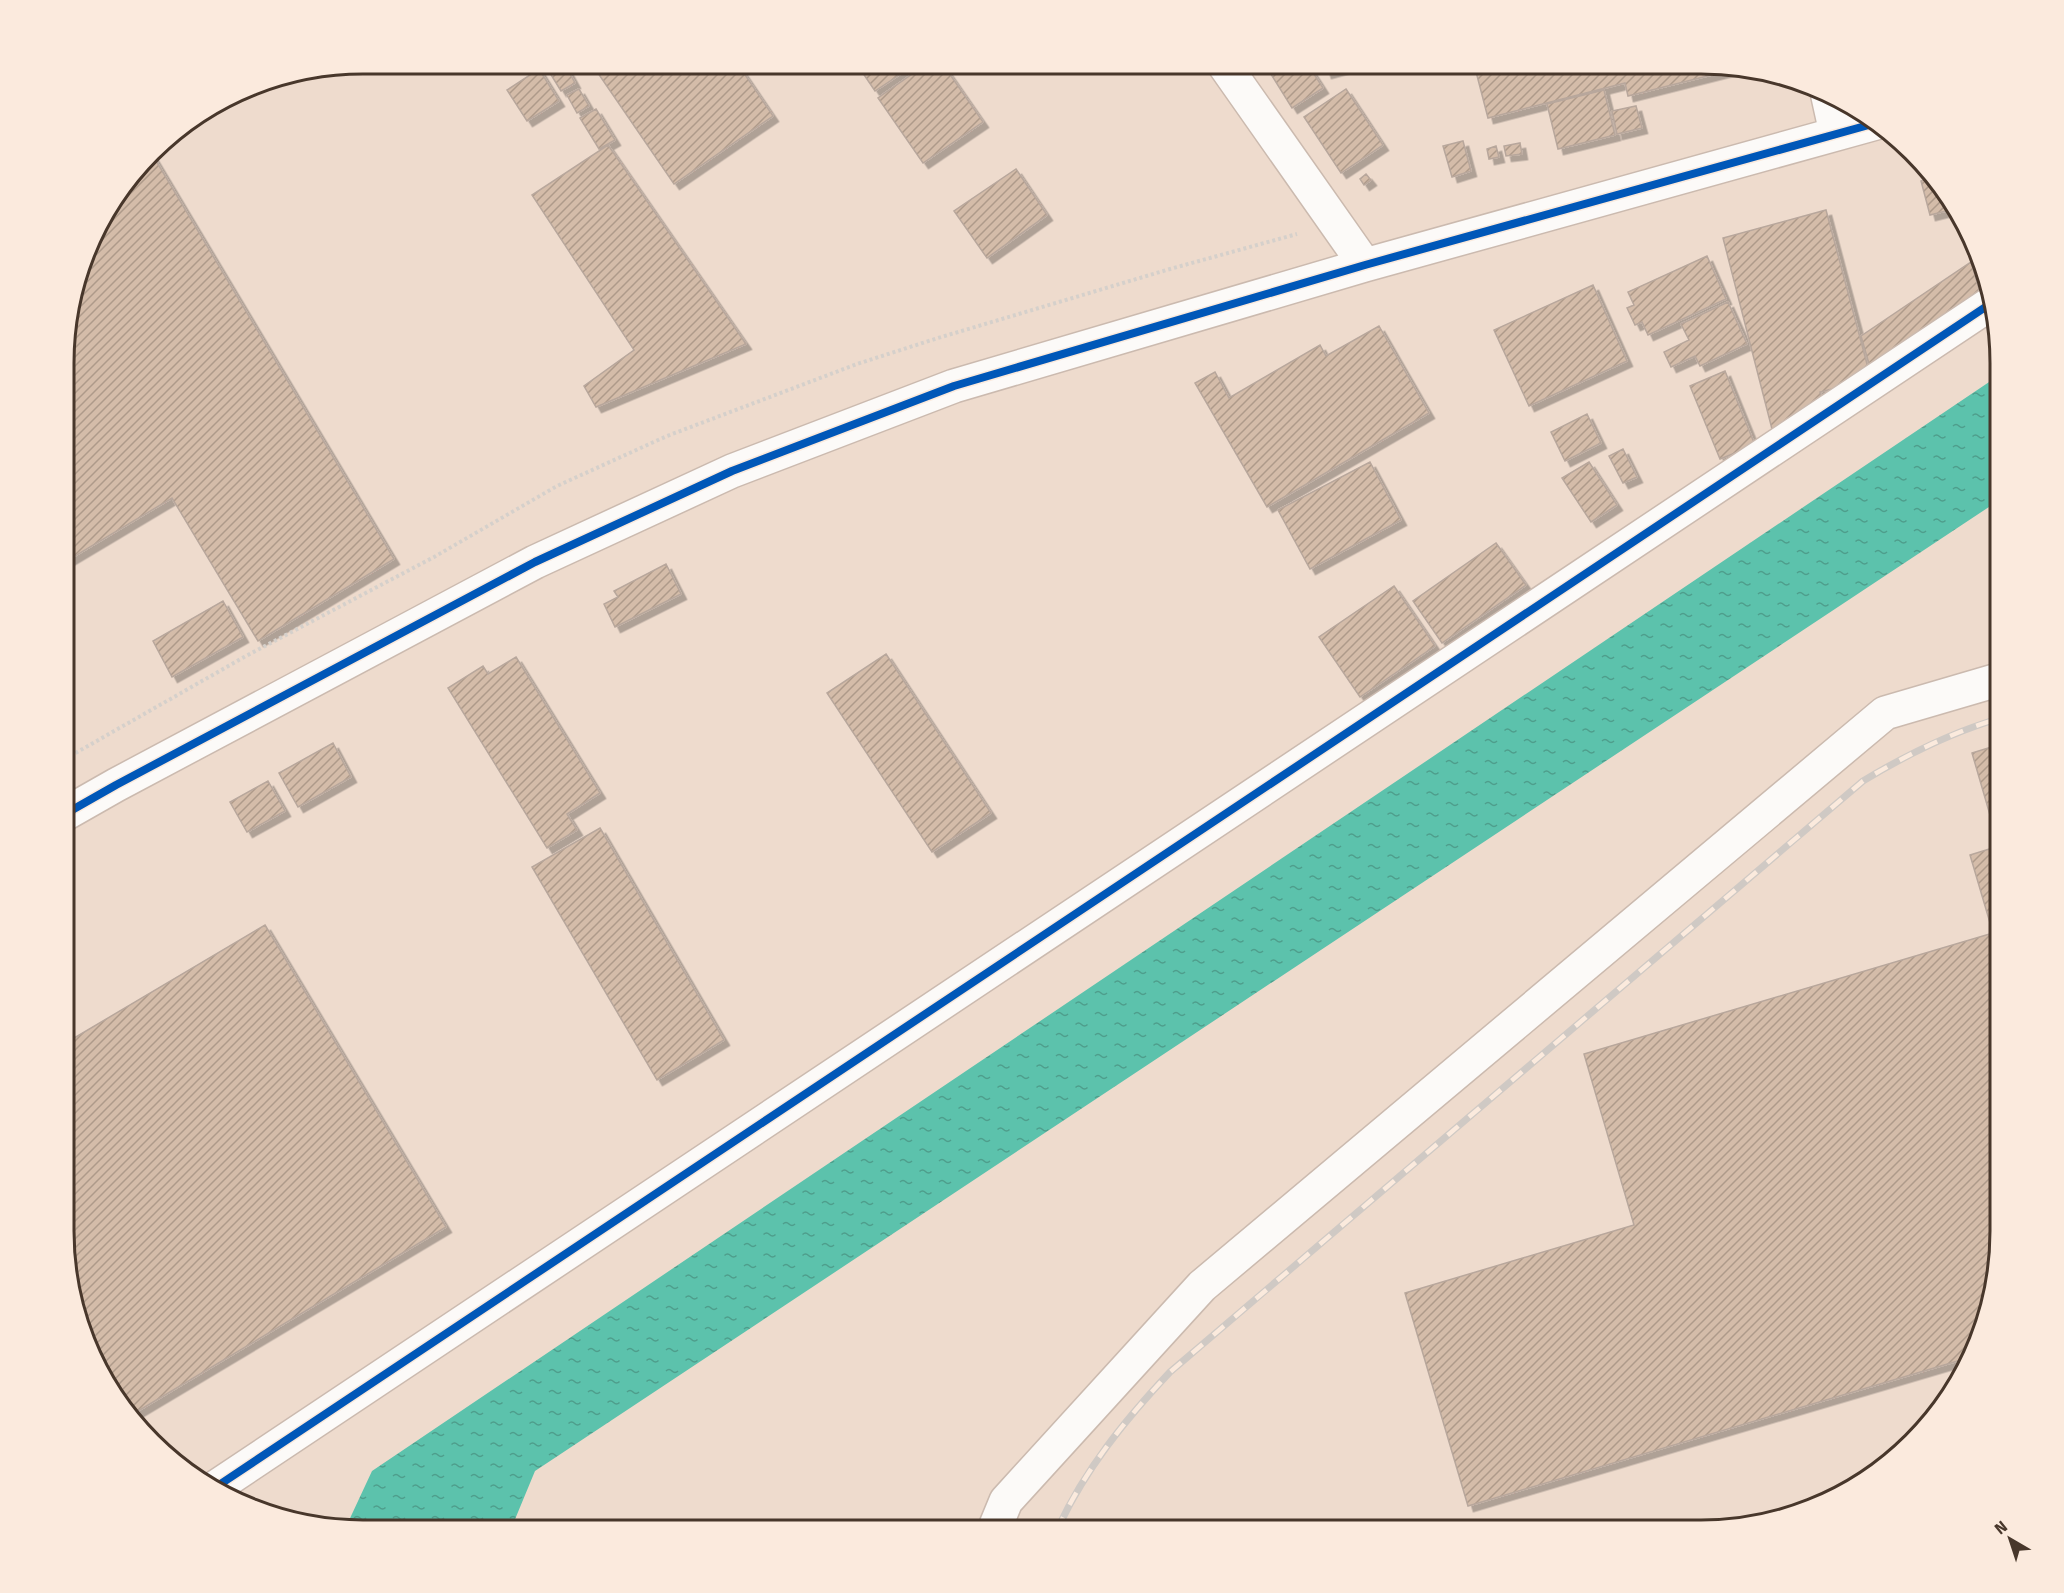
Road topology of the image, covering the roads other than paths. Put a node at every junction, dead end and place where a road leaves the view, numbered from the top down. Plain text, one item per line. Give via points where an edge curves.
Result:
1 (1231, 74) edge
2 (1829, 103) edge
3 (1867, 126) edge
4 (1836, 134) junction
5 (1365, 265) junction
6 (1985, 307) edge
7 (1990, 682) edge
8 (74, 809) edge
9 (222, 1483) edge
10 (998, 1520) edge

1 - 5 street
2 - 4 street
3 - 4 street
4 - 5 street
5 - 8 street via 954,386 732,471 535,562
6 - 9 street
7 - 10 street via 1885,713 1202,1286 1006,1500

